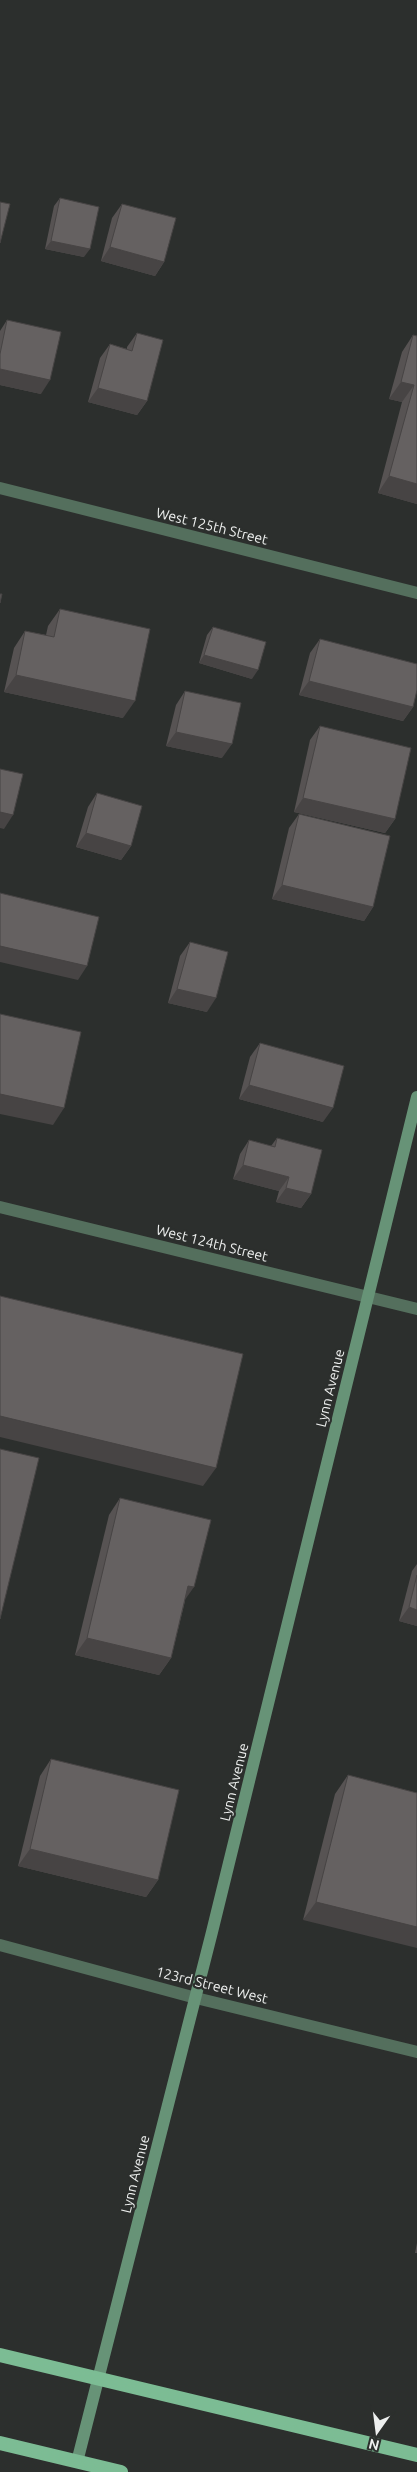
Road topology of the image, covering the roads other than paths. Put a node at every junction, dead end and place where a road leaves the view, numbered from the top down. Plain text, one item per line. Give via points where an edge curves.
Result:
1 (0, 488) edge
2 (417, 593) edge
3 (417, 1097) edge
4 (0, 1207) edge
5 (368, 1297) junction
6 (417, 1309) edge
7 (0, 1946) edge
8 (196, 1998) junction
9 (417, 2052) edge
10 (0, 2355) edge
11 (98, 2379) junction
12 (0, 2443) edge
13 (417, 2456) edge
14 (76, 2467) edge
15 (121, 2472) edge

1 - 2 street, West 125th Street
3 - 5 main road, Lynn Avenue
4 - 5 street, West 124th Street
5 - 6 street, West 124th Street
5 - 8 main road, Lynn Avenue
7 - 8 street, 123rd Street West
8 - 9 street, 123rd Street West
8 - 11 main road, Lynn Avenue
10 - 11 highway
11 - 13 highway
11 - 14 main road, Lynn Avenue
12 - 14 highway
14 - 15 highway

